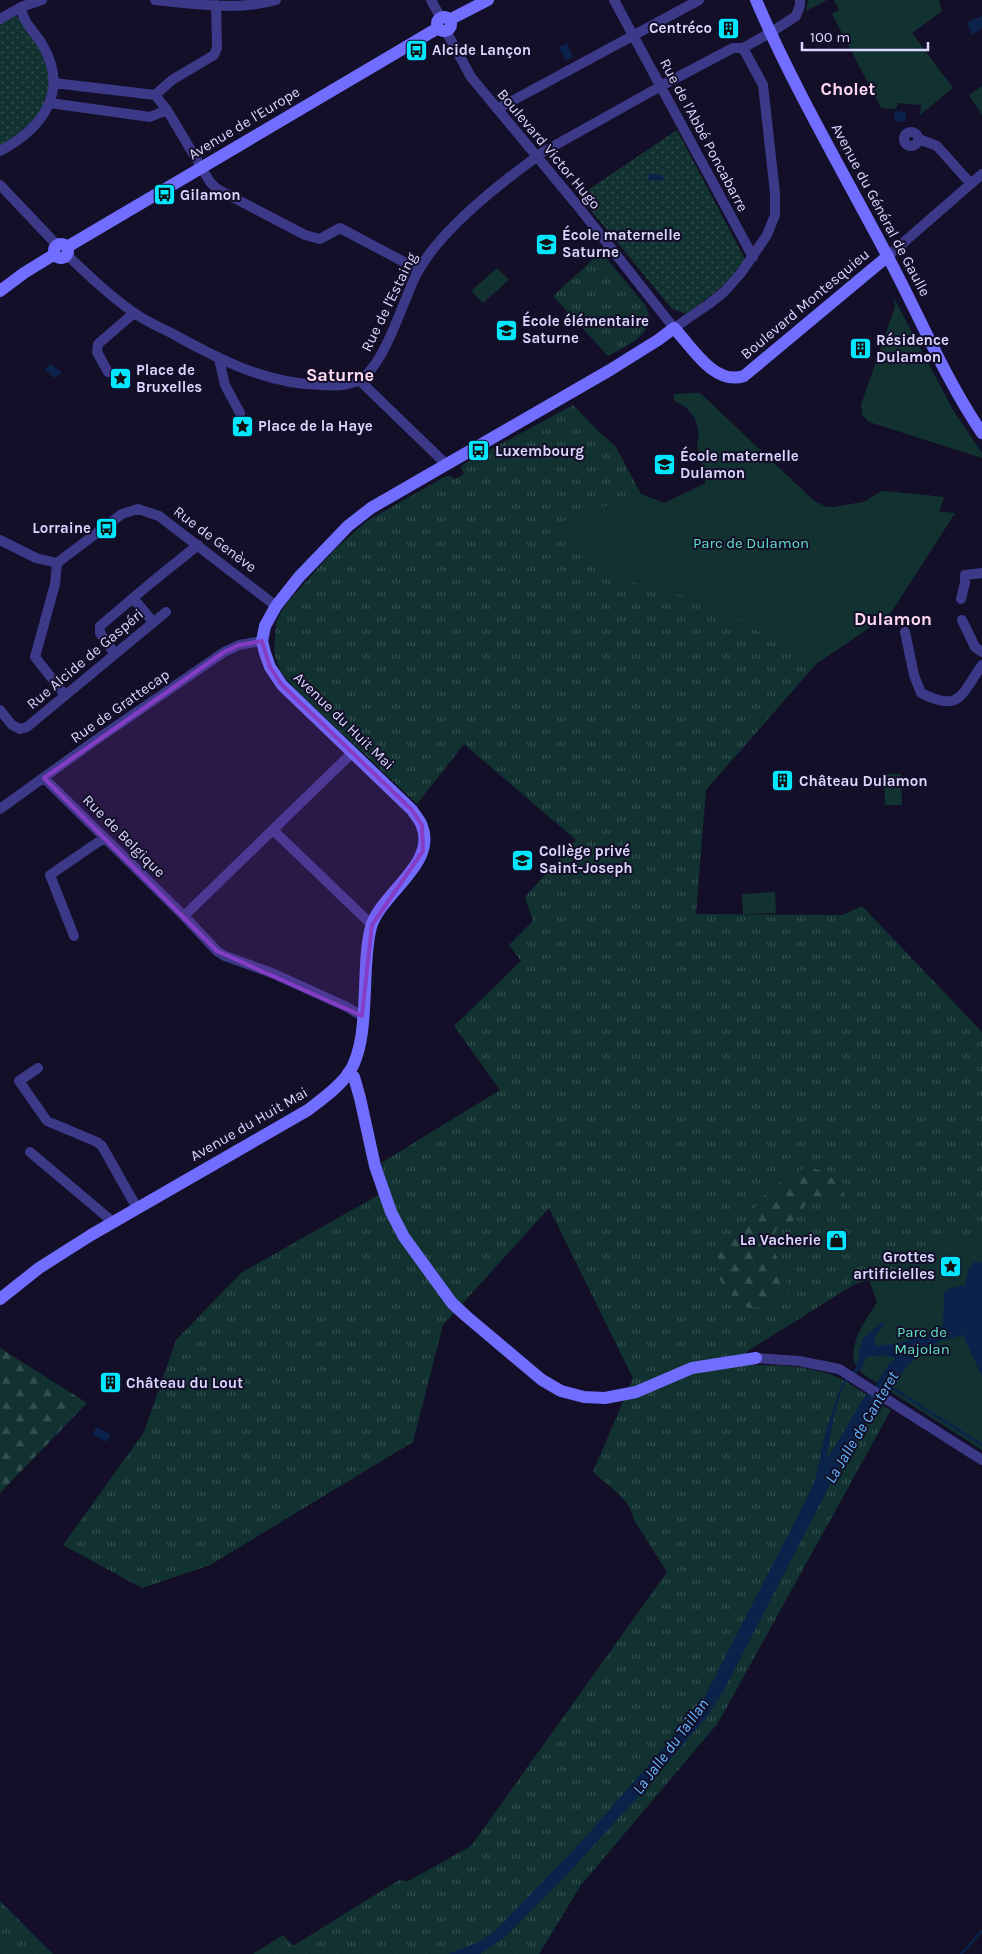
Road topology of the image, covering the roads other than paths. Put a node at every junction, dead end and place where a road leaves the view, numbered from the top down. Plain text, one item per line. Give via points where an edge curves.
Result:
1 (42, 0) edge
2 (155, 0) edge
3 (276, 0) edge
4 (431, 0) edge
5 (488, 0) edge
6 (614, 0) edge
7 (699, 0) edge
8 (756, 0) edge
9 (800, 0) edge
10 (216, 5) junction
11 (21, 7) junction
12 (0, 19) edge
13 (444, 24) junction
14 (770, 33) junction
15 (634, 36) junction
16 (743, 48) junction
17 (54, 82) junction
18 (661, 86) junction
19 (155, 95) junction
20 (50, 103) junction
21 (167, 110) junction
22 (497, 110) junction
23 (919, 139) dead end
24 (0, 151) edge
25 (536, 157) junction
26 (200, 168) junction
27 (982, 174) edge
28 (971, 184) junction
29 (0, 185) edge
30 (61, 250) junction
31 (888, 256) junction
32 (753, 257) junction
33 (419, 270) junction
34 (0, 291) edge
35 (134, 313) junction
36 (674, 328) junction
37 (219, 359) junction
38 (108, 372) dead end
39 (359, 380) junction
40 (240, 413) dead end
41 (982, 432) edge
42 (446, 464) junction
43 (0, 540) edge
44 (198, 545) junction
45 (57, 563) junction
46 (982, 573) edge
47 (133, 598) junction
48 (961, 599) dead end
49 (276, 606) junction
50 (166, 612) dead end
51 (962, 620) dead end
52 (153, 622) junction
53 (906, 632) dead end
54 (262, 641) junction
55 (982, 652) edge
56 (115, 654) junction
57 (982, 665) edge
58 (65, 695) junction
59 (0, 710) edge
60 (352, 754) junction
61 (44, 778) junction
62 (0, 809) edge
63 (273, 830) junction
64 (104, 838) junction
65 (184, 916) junction
66 (372, 925) junction
67 (74, 936) dead end
68 (362, 1016) junction
69 (38, 1068) dead end
70 (348, 1073) junction
71 (30, 1152) dead end
72 (137, 1208) junction
73 (114, 1221) junction
74 (0, 1299) edge
75 (756, 1358) joint
76 (982, 1460) edge

1 - 11 street
2 - 10 street
3 - 10 street via 248,5
4 - 13 street, Boulevard Victor Hugo
5 - 13 main road, Avenue de l'Europe
6 - 15 street, Rue de l'Abbé Poncabarre
7 - 15 street
8 - 14 main road, Avenue du Général de Gaulle
9 - 14 street via 796,16
10 - 19 street via 217,48 214,55 172,80
11 - 12 street
11 - 17 street via 24,19 43,44
13 - 22 street, Boulevard Victor Hugo via 471,77
13 - 26 main road, Avenue de l'Europe
14 - 16 street
14 - 31 main road, Avenue du Général de Gaulle
15 - 18 street, Rue de l'Abbé Poncabarre
15 - 22 street
16 - 18 street, Rue de l'Estaing via 733,48
16 - 32 street via 763,85 775,193 775,215
17 - 19 street
17 - 20 street
18 - 25 street, Rue de l'Estaing
18 - 32 street, Rue de l'Abbé Poncabarre
19 - 21 street
20 - 21 street via 150,117
20 - 24 street via 28,132
21 - 26 street
22 - 25 street, Boulevard Victor Hugo
23 - 28 street via 937,146
25 - 33 street, Rue de l'Estaing via 450,230
25 - 36 street, Boulevard Victor Hugo
26 - 30 main road, Avenue de l'Europe
26 - 33 street via 217,189 305,235 320,239 340,228
27 - 28 street
28 - 31 street
29 - 30 street
30 - 34 main road, Avenue de l'Europe
30 - 35 street
31 - 36 main road, Boulevard Montesquieu via 744,376 730,378 717,374
31 - 41 main road, Avenue du Général de Gaulle via 968,413
32 - 36 street via 724,292
33 - 39 street, Rue de l'Estaing via 377,362
35 - 37 street
35 - 38 street via 98,344 97,352
36 - 42 main road via 604,373
37 - 39 street via 243,370 304,385 336,386
37 - 40 street via 225,385
39 - 42 street
42 - 49 main road via 362,515 335,538
43 - 45 street via 36,558
44 - 45 street, Rue de Genève via 159,516 138,509 122,514
44 - 47 street
44 - 49 street, Rue de Genève
45 - 58 street via 55,584 35,657
46 - 48 street via 964,575
47 - 52 street
47 - 56 street via 100,626 100,633
49 - 54 main road via 265,626
50 - 52 street, Rue Alcide de Gaspéri
51 - 55 street via 975,647
52 - 56 street, Rue Alcide de Gaspéri
53 - 57 street via 921,693 938,701 951,702 960,696
54 - 60 main road, Avenue du Huit Mai via 270,667 282,685
54 - 61 street, Rue de Grattecap via 240,644 224,652
56 - 58 street, Rue Alcide de Gaspéri
58 - 59 street, Rue Alcide de Gaspéri via 27,727 20,729 12,725
60 - 63 street
60 - 66 main road, Avenue du Huit Mai via 412,810 422,825 425,839 423,852 415,865 378,911
61 - 62 street, Rue de Grattecap
61 - 64 street, Rue de Belgique
63 - 65 street
63 - 66 street
64 - 65 street, Rue de Belgique
64 - 67 street via 50,875
65 - 68 street, Rue de Belgique via 224,956 272,973
66 - 68 main road, Avenue du Huit Mai
68 - 70 main road, Avenue du Huit Mai via 357,1054
69 - 72 street via 19,1081 44,1117 53,1125 102,1146
70 - 72 main road, Avenue du Huit Mai via 325,1098 293,1120
70 - 75 main road via 354,1077 375,1166 391,1212 404,1237 459,1309 542,1380 561,1391 605,1398 636,1392 692,1368
71 - 73 street
72 - 73 main road, Avenue du Huit Mai
73 - 74 main road, Avenue du Huit Mai via 39,1268
75 - 76 street via 800,1361 839,1369

